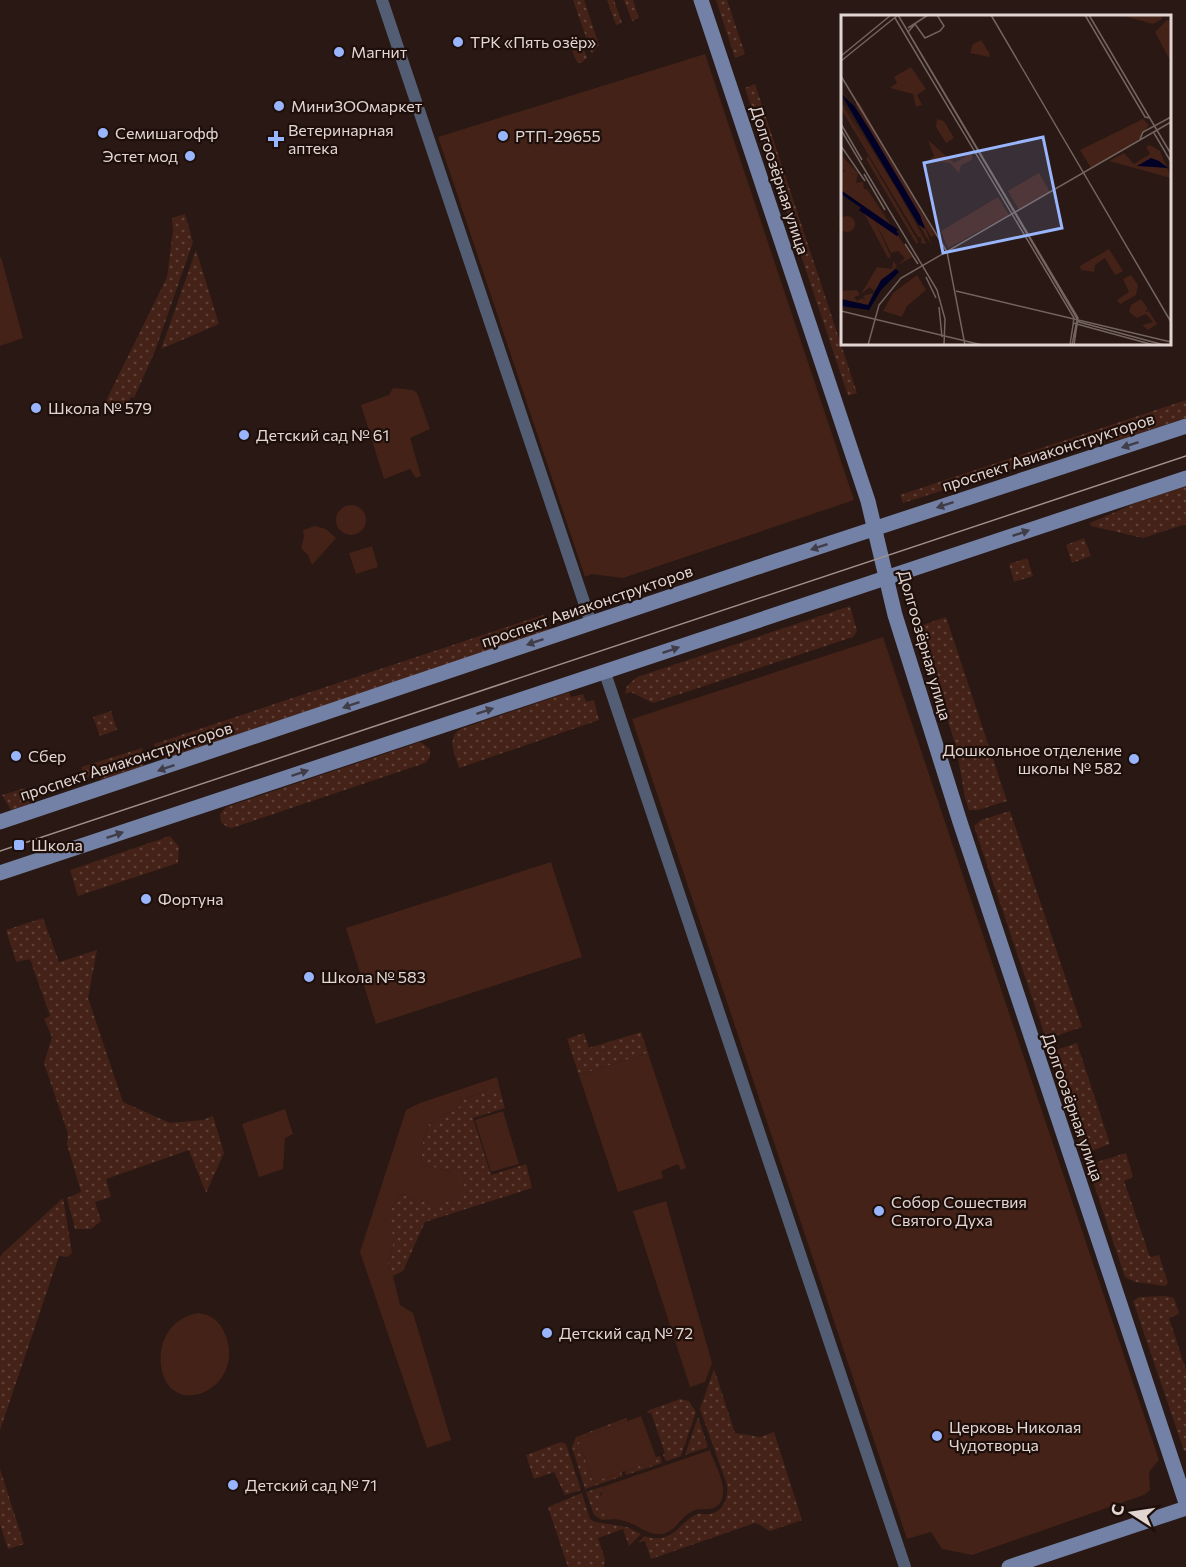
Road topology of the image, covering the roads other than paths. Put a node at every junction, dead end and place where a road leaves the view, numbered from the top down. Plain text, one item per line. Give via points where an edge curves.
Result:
1 (382, 0) edge
2 (701, 0) edge
3 (1186, 426) edge
4 (1186, 478) edge
5 (875, 529) junction
6 (886, 578) junction
7 (591, 623) junction
8 (604, 673) junction
9 (0, 822) edge
10 (0, 873) edge
11 (1186, 1506) edge
12 (904, 1567) edge
13 (1009, 1567) edge

1 - 7 street
2 - 5 street, Долгоозёрная улица
3 -> 5 street, проспект Авиаконструкторов
6 -> 4 street
5 - 6 street, Долгоозёрная улица
5 -> 7 street, проспект Авиаконструкторов
8 -> 6 street
6 - 11 street, Долгоозёрная улица via 960,822
7 -> 9 street, проспект Авиаконструкторов
10 -> 8 street
8 - 12 street
11 - 13 street

